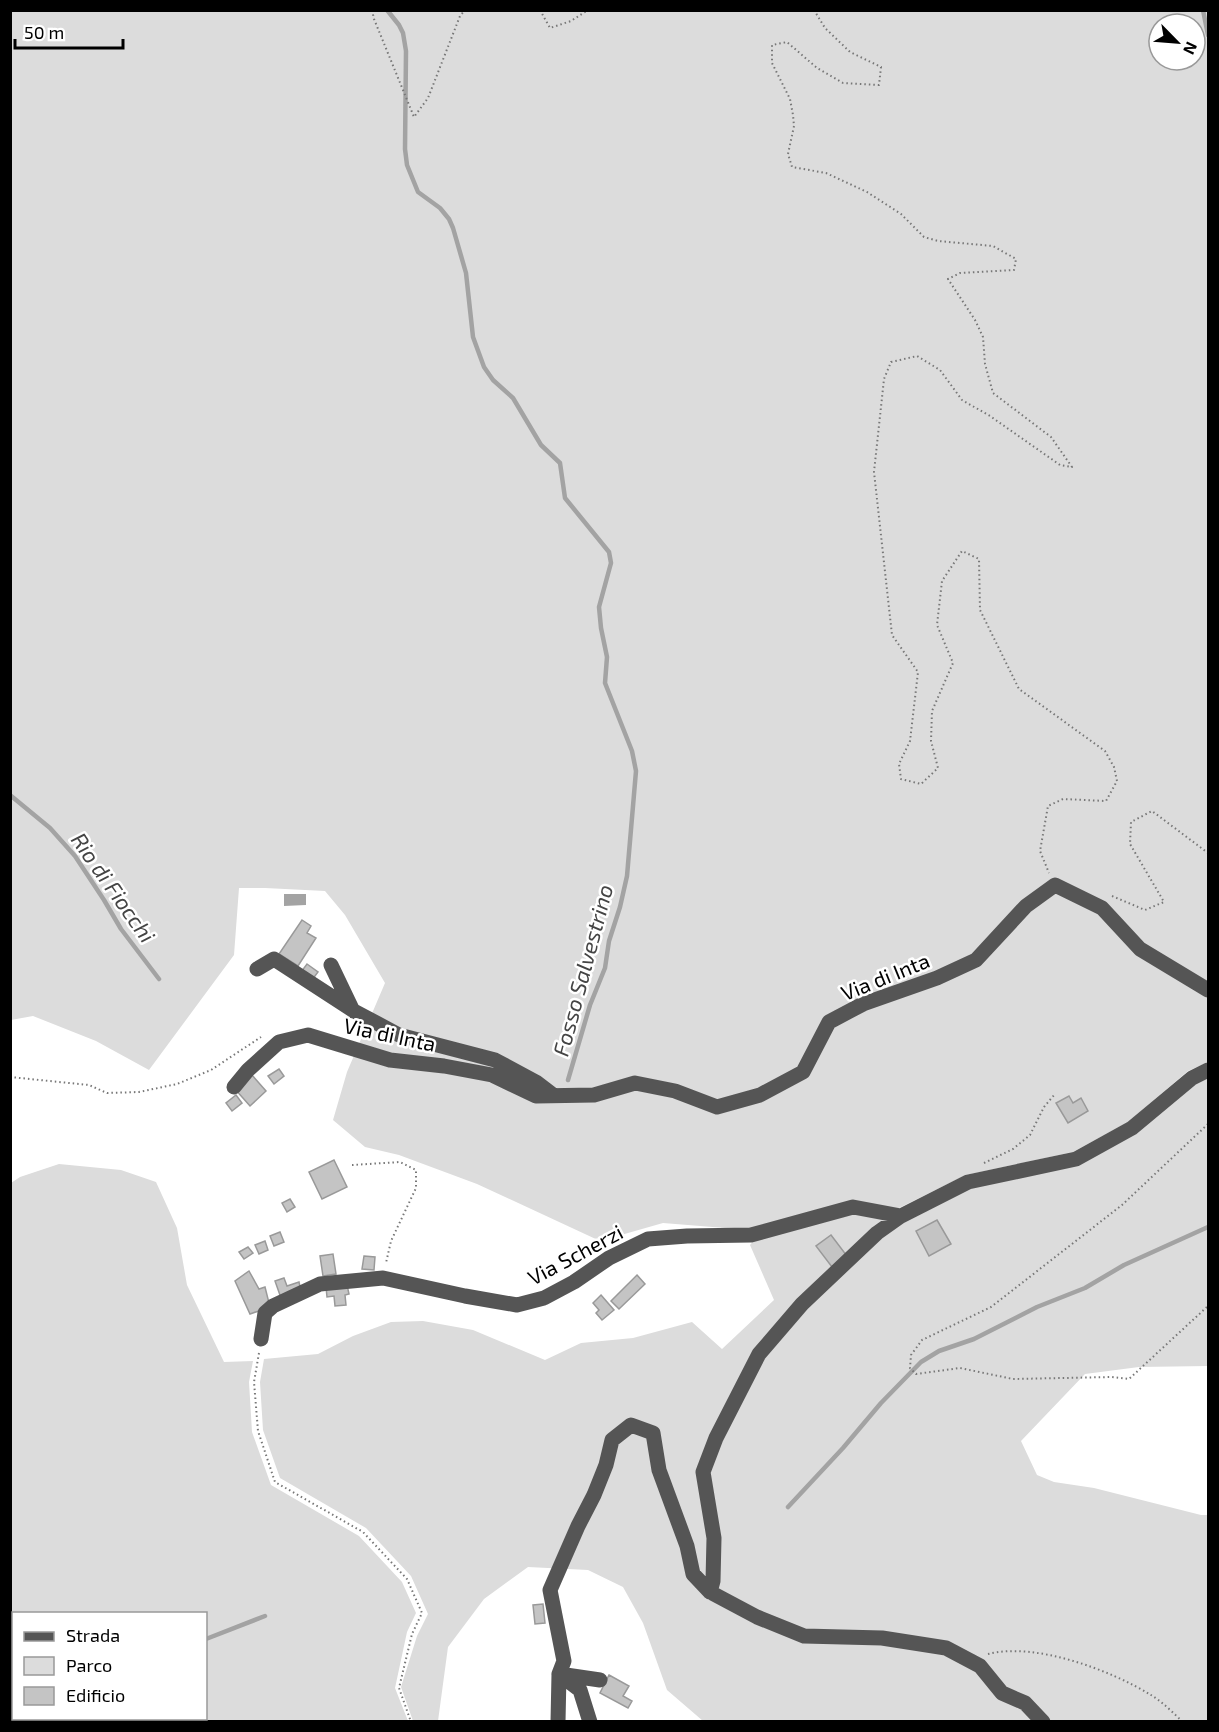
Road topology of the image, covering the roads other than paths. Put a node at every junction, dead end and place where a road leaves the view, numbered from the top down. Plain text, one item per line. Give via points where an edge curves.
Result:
1 (331, 965) dead end
2 (257, 969) dead end
3 (1209, 990) edge
4 (354, 1011) junction
5 (1209, 1070) edge
6 (234, 1087) dead end
7 (553, 1095) junction
8 (901, 1216) junction
9 (261, 1339) road end
10 (710, 1592) junction
11 (559, 1674) junction
12 (600, 1680) dead end
13 (558, 1722) edge
14 (590, 1722) edge
15 (1043, 1722) edge

1 - 4 street
2 - 4 street, Via di Inta via 274,959
3 - 7 street, Via di Inta via 1140,949 1102,908 1054,885 1026,906 976,960 863,1004 829,1022 803,1072 760,1095 717,1107 675,1091 635,1083 594,1095
4 - 7 street, Via di Inta via 399,1035 495,1060
5 - 8 street via 1192,1078 1132,1128 1076,1159 965,1184
6 - 7 street, Via di Inta via 279,1042 308,1035 390,1060 492,1075 536,1096
8 - 9 street, Via Scherzi via 853,1207 751,1235 648,1239 609,1257 544,1298 517,1305 383,1278 320,1284 265,1313
8 - 10 street via 877,1233 802,1304 759,1354 716,1438 703,1472 714,1538
10 - 11 street via 693,1574 659,1470 653,1432 631,1425 612,1440 594,1495 550,1590 564,1661
10 - 15 street via 804,1636 882,1638 946,1648 980,1666 1002,1693 1025,1703
11 - 12 street
11 - 13 street
11 - 14 street via 580,1690

